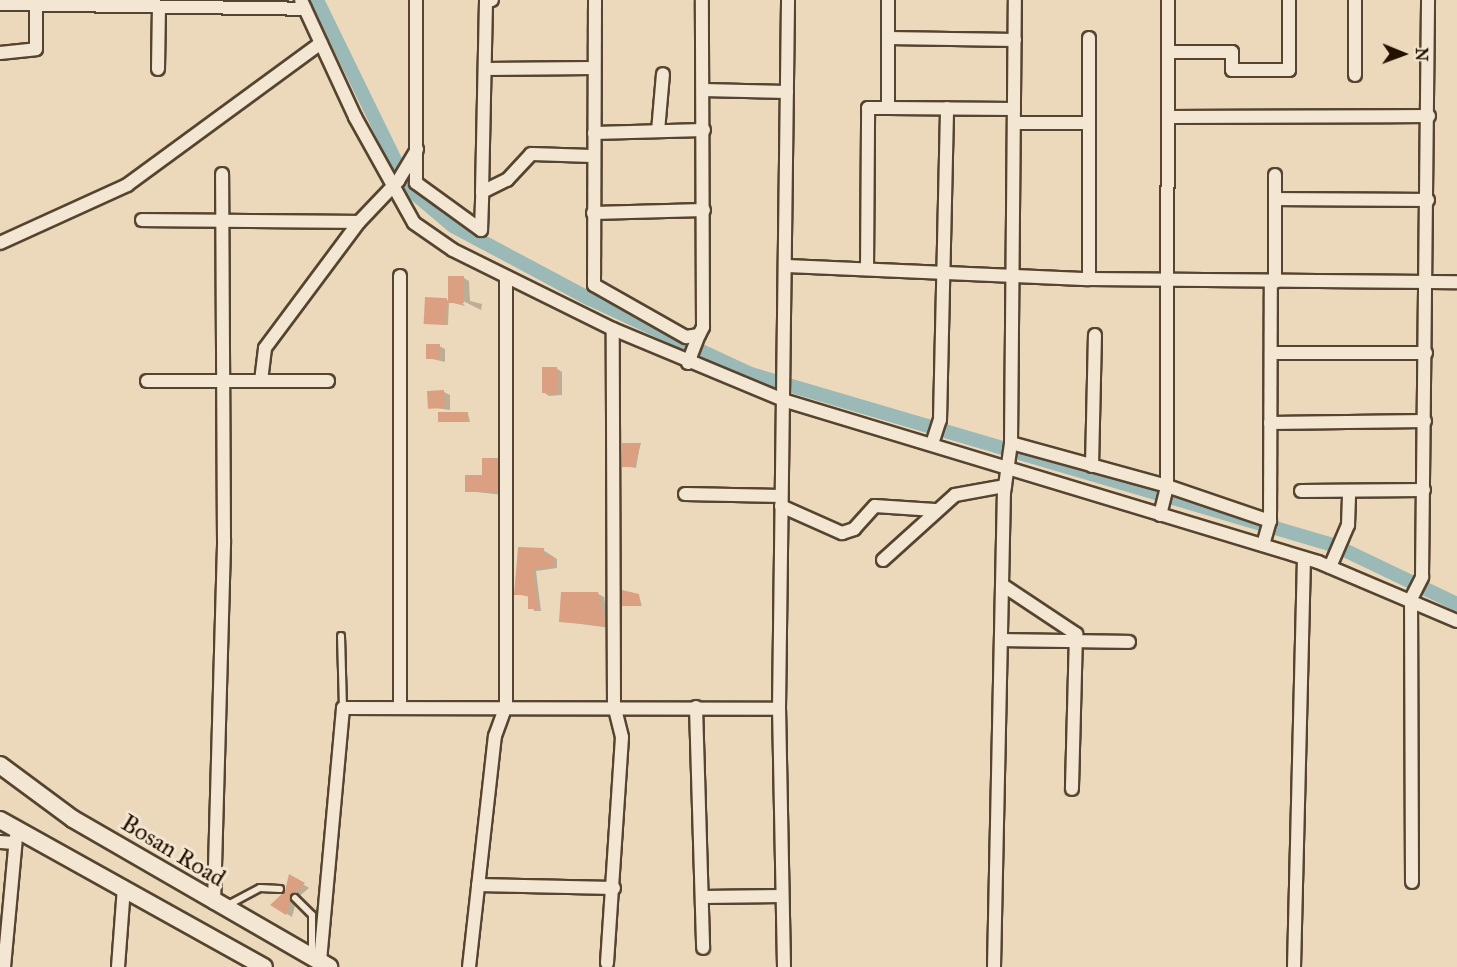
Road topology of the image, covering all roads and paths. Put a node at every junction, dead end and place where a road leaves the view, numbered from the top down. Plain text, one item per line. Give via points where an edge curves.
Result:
1 (416, 0) edge
2 (492, 0) edge
3 (595, 0) edge
4 (702, 0) edge
5 (788, 0) edge
6 (888, 0) edge
7 (1015, 0) edge
8 (1168, 0) edge
9 (1289, 0) edge
10 (1355, 0) edge
11 (1428, 0) edge
12 (0, 4) edge
13 (197, 4) edge
14 (303, 4) edge
15 (36, 5) junction
16 (159, 8) junction
17 (888, 38) junction
18 (1089, 38) dead end
19 (1015, 40) junction
20 (321, 42) junction
21 (0, 52) edge
22 (1168, 52) junction
23 (594, 68) junction
24 (158, 69) dead end
25 (485, 69) junction
26 (663, 74) dead end
27 (1355, 75) dead end
28 (704, 90) junction
29 (787, 92) junction
30 (888, 108) junction
31 (947, 108) junction
32 (1014, 109) junction
33 (1429, 116) junction
34 (1168, 117) junction
35 (1014, 123) junction
36 (1089, 123) junction
37 (704, 130) junction
38 (658, 131) junction
39 (594, 133) junction
40 (417, 149) junction
41 (593, 156) junction
42 (222, 174) dead end
43 (1275, 175) dead end
44 (399, 179) junction
45 (482, 192) junction
46 (1275, 199) junction
47 (1428, 200) junction
48 (704, 210) junction
49 (593, 213) junction
50 (142, 220) dead end
51 (222, 220) junction
52 (359, 222) junction
53 (0, 243) edge
54 (787, 266) junction
55 (867, 269) junction
56 (944, 272) junction
57 (400, 276) dead end
58 (506, 278) junction
59 (1014, 278) junction
60 (1089, 279) junction
61 (1168, 281) junction
62 (1427, 281) junction
63 (1273, 282) junction
64 (1457, 282) edge
65 (613, 329) junction
66 (1095, 335) dead end
67 (694, 348) junction
68 (1270, 353) junction
69 (1426, 353) junction
70 (147, 381) dead end
71 (223, 381) junction
72 (261, 381) junction
73 (328, 381) dead end
74 (787, 398) junction
75 (1425, 421) junction
76 (1270, 423) junction
77 (934, 438) junction
78 (1011, 443) junction
79 (1009, 462) junction
80 (1092, 466) junction
81 (1005, 486) junction
82 (1167, 486) junction
83 (1349, 490) junction
84 (1424, 490) junction
85 (1301, 491) dead end
86 (686, 494) dead end
87 (781, 501) junction
88 (935, 510) junction
89 (1161, 510) junction
90 (1270, 522) junction
91 (1265, 540) junction
92 (1304, 558) junction
93 (883, 560) dead end
94 (1330, 567) junction
95 (1004, 586) junction
96 (1413, 595) junction
97 (1457, 621) edge
98 (341, 636) dead end
99 (1004, 640) junction
100 (1076, 641) junction
101 (1129, 642) dead end
102 (400, 706) junction
103 (506, 706) junction
104 (614, 706) junction
105 (696, 707) junction
106 (343, 708) junction
107 (779, 709) junction
108 (0, 765) edge
109 (1072, 789) dead end
110 (0, 820) edge
111 (16, 835) junction
112 (0, 842) edge
113 (1412, 882) dead end
114 (478, 885) junction
115 (124, 887) junction
116 (614, 888) junction
117 (280, 889) dead end
118 (782, 896) junction
119 (702, 897) junction
120 (295, 898) dead end
121 (219, 906) junction
122 (703, 948) dead end
123 (320, 962) edge
124 (608, 963) dead end
125 (120, 966) edge
126 (4, 967) edge
127 (264, 967) edge
128 (469, 967) edge
129 (784, 967) edge
130 (994, 967) edge
131 (1294, 967) edge

1 - 40 street
2 - 25 street via 486,1
3 - 23 street
4 - 28 street
5 - 29 street
6 - 17 street
7 - 19 street
8 - 22 street
9 - 22 street via 1289,70 1232,70 1232,52
10 - 27 street
11 - 33 street
12 - 15 street
13 - 14 street
13 - 16 street
14 - 20 street
15 - 16 street
15 - 21 street via 36,49
16 - 24 street
17 - 19 street
17 - 30 street
18 - 36 street
19 - 32 street
20 - 44 street
20 - 53 street via 127,185
22 - 34 street
23 - 25 street
23 - 39 street
25 - 45 street
26 - 38 street
28 - 29 street
28 - 37 street
29 - 54 street
30 - 31 street
30 - 55 street via 868,108
31 - 32 street
31 - 56 street
32 - 35 street
33 - 34 street
33 - 47 street
34 - 61 street
35 - 36 street
35 - 59 street
36 - 60 street
37 - 38 street
37 - 48 street
38 - 39 street
39 - 41 street
40 - 44 street
40 - 45 street via 416,183 481,230
41 - 45 street via 531,154 507,180
41 - 49 street
42 - 51 street
43 - 46 street
44 - 52 street
44 - 58 street via 414,223
46 - 47 street
46 - 63 street
47 - 62 street
48 - 49 street
48 - 67 street
49 - 67 street via 594,285 686,337
50 - 51 street
51 - 52 street
51 - 71 street
52 - 72 street via 265,348
54 - 55 street
54 - 74 street
55 - 56 street
56 - 59 street
56 - 77 street via 940,420
57 - 102 street
58 - 65 street
58 - 103 street
59 - 60 street
59 - 78 street
60 - 61 street
61 - 63 street
61 - 82 street
62 - 63 street
62 - 64 street
62 - 69 street
63 - 68 street
65 - 67 street
65 - 104 street
66 - 80 street
67 - 74 street
68 - 69 street
68 - 76 street
69 - 75 street
70 - 71 street
71 - 72 street
71 - 121 street
72 - 73 street
74 - 77 street
74 - 87 street
75 - 76 street
75 - 84 street
76 - 90 street
77 - 79 street
78 - 79 street
78 - 80 street
79 - 81 street
79 - 89 street
80 - 82 street
81 - 88 street via 976,487
81 - 95 street
82 - 89 street
82 - 90 street
83 - 84 street
83 - 85 street
83 - 94 street via 1348,525
84 - 96 street via 1422,577
86 - 87 street
87 - 88 street via 842,533 855,529 874,506
87 - 107 street
88 - 93 street
89 - 91 street
90 - 91 street
91 - 92 street
92 - 94 street
92 - 131 street
94 - 96 street
95 - 99 street
95 - 100 street via 1070,627
96 - 97 street
96 - 113 street
98 - 106 lane
99 - 100 street
99 - 130 street
100 - 101 street
100 - 109 street
102 - 103 street
102 - 106 street
103 - 104 street
103 - 114 street via 495,736
104 - 105 street
104 - 116 street via 622,737
105 - 107 street
105 - 119 street
106 - 123 street
107 - 118 street
108 - 121 main road, Bosan Road via 73,819
110 - 111 main road
111 - 112 street
111 - 115 main road
111 - 126 street
114 - 116 street
114 - 128 street
115 - 125 street
115 - 127 main road
116 - 124 street
117 - 121 lane via 260,888
118 - 119 street
118 - 129 street
119 - 122 street
120 - 123 lane via 312,915
121 - 123 main road, Bosan Road

